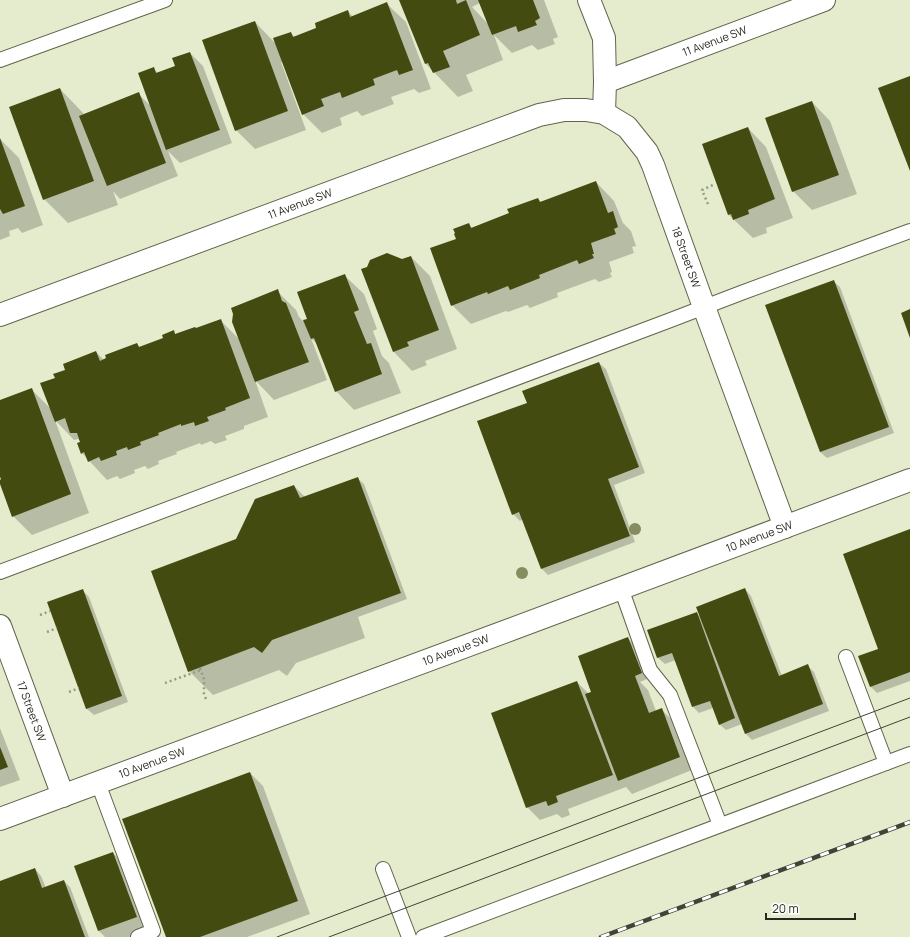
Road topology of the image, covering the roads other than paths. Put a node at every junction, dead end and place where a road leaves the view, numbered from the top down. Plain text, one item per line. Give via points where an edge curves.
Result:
1 (165, 0) edge
2 (589, 0) edge
3 (824, 0) edge
4 (0, 60) edge
5 (605, 82) junction
6 (604, 113) junction
7 (910, 231) edge
8 (704, 307) junction
9 (0, 315) edge
10 (910, 480) edge
11 (785, 527) junction
12 (0, 572) edge
13 (621, 588) junction
14 (0, 626) edge
15 (846, 657) dead end
16 (910, 754) edge
17 (886, 763) junction
18 (98, 783) junction
19 (63, 796) junction
20 (0, 819) edge
21 (720, 825) junction
22 (383, 869) dead end
23 (138, 937) edge
24 (409, 937) edge
25 (423, 937) edge

1 - 4 lane
2 - 5 street via 604,38
3 - 5 street, 11 Avenue SW
5 - 6 street
6 - 8 street, 18 Street SW via 627,127 647,152
6 - 9 street, 11 Avenue SW via 564,110 539,115
7 - 8 lane
8 - 11 street, 18 Street SW
8 - 12 lane
10 - 11 street, 10 Avenue SW
11 - 13 street, 10 Avenue SW
13 - 18 street, 10 Avenue SW
13 - 21 lane via 650,670 670,695
14 - 19 street, 17 Street SW
15 - 17 lane
16 - 17 lane
17 - 21 lane
18 - 19 street, 10 Avenue SW
18 - 23 lane via 153,931
19 - 20 street, 10 Avenue SW
21 - 25 lane
22 - 24 lane

